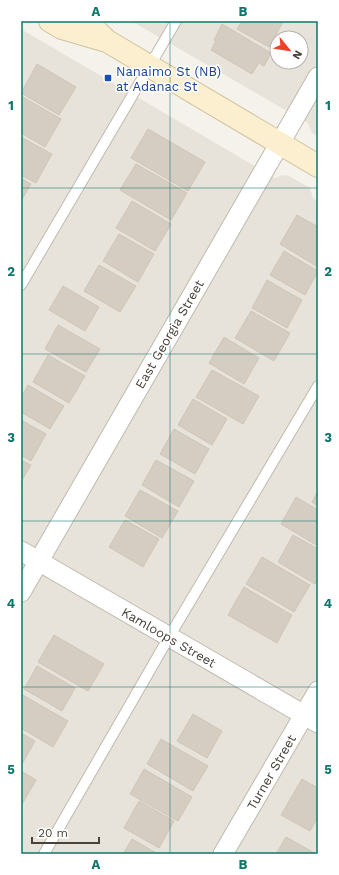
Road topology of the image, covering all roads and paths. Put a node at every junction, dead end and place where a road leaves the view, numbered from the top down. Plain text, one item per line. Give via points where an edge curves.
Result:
1 (50, 21) edge
2 (86, 21) edge
3 (176, 21) edge
4 (106, 41) junction
5 (150, 66) junction
6 (318, 77) edge
7 (279, 143) junction
8 (318, 166) edge
9 (21, 285) edge
10 (318, 386) edge
11 (21, 551) edge
12 (39, 561) junction
13 (21, 592) edge
14 (170, 637) junction
15 (318, 691) edge
16 (311, 719) edge
17 (44, 854) edge
18 (223, 854) edge

1 - 4 main road via 62,28
2 - 4 main road
3 - 5 lane
4 - 5 main road
5 - 7 main road
5 - 9 lane
6 - 7 street, East Georgia Street
7 - 8 main road
7 - 12 street, East Georgia Street
10 - 14 lane
11 - 12 street, Kamloops Street
12 - 13 street, East Georgia Street
12 - 14 street, Kamloops Street
14 - 16 street, Kamloops Street
14 - 17 lane
15 - 16 street, Turner Street
16 - 18 street, Turner Street

